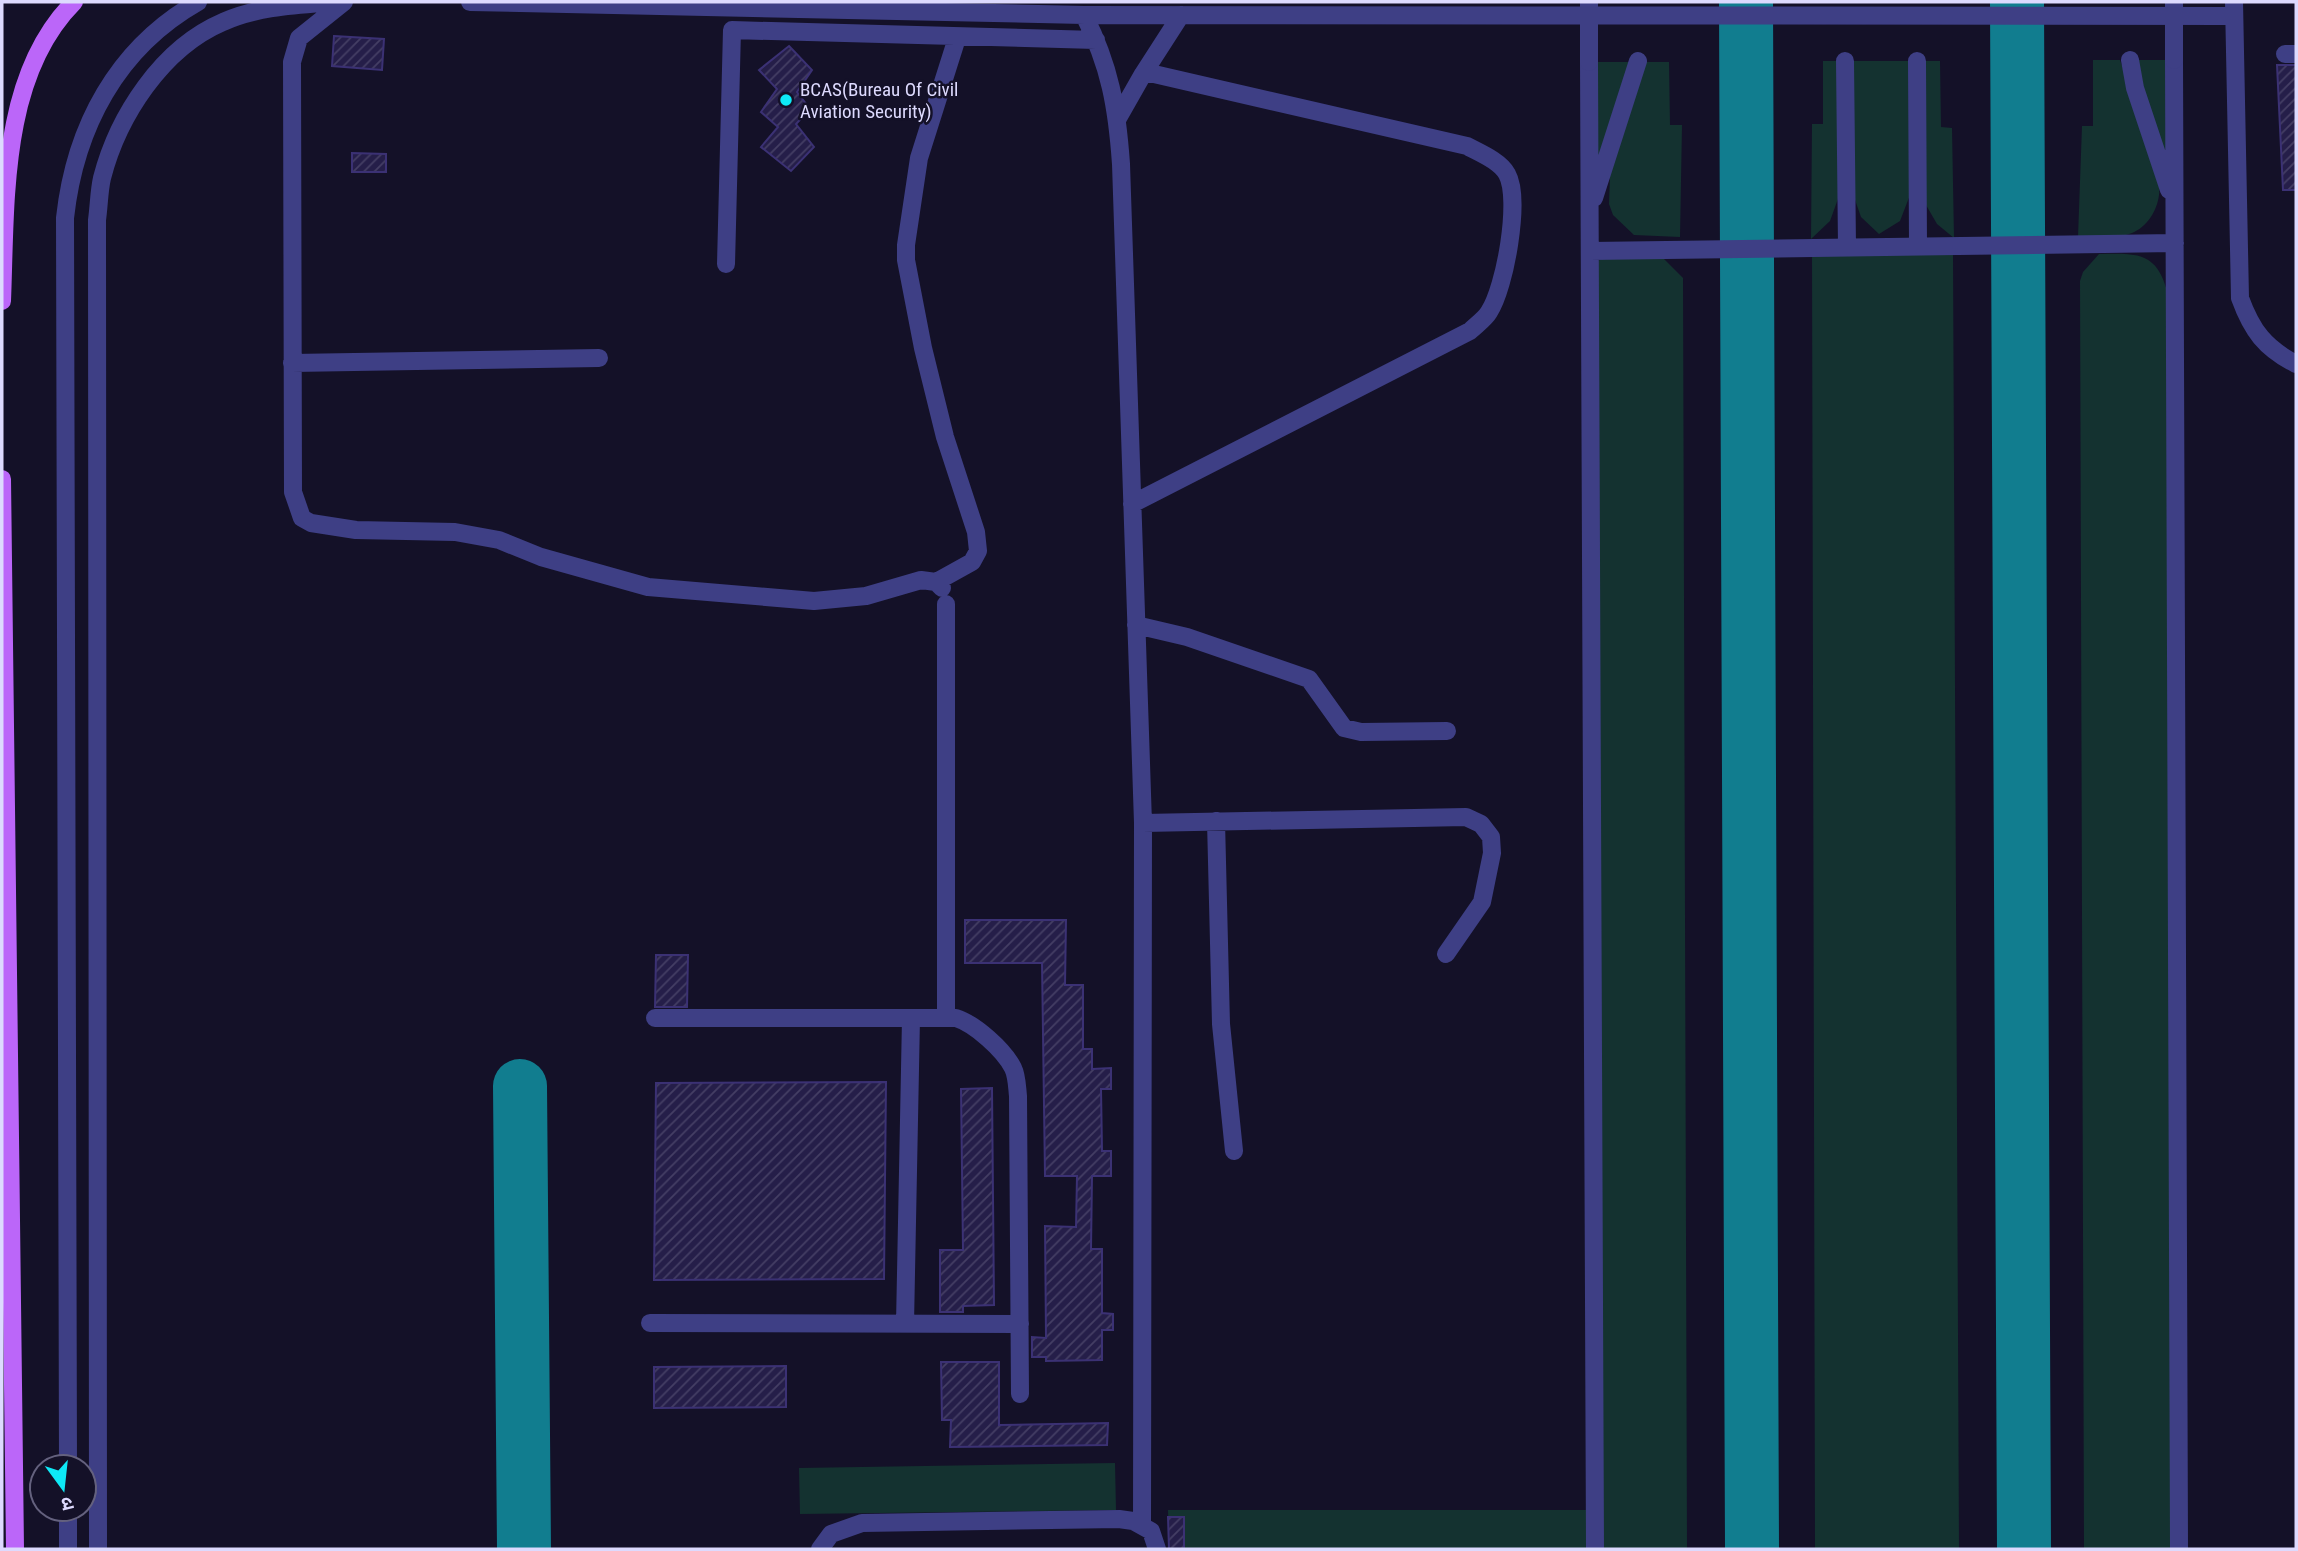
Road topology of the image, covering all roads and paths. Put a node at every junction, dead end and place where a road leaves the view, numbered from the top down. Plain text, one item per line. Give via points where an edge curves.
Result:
1 (74, 2) edge
2 (198, 2) edge
3 (338, 2) edge
4 (344, 2) edge
5 (470, 2) edge
6 (1589, 2) edge
7 (2174, 2) edge
8 (2233, 9) edge
9 (1084, 15) junction
10 (1181, 15) junction
11 (957, 38) junction
12 (1096, 40) junction
13 (2130, 60) dead end
14 (1638, 61) dead end
15 (1845, 61) dead end
16 (1917, 61) dead end
17 (1143, 74) junction
18 (1118, 118) junction
19 (2175, 207) junction
20 (1590, 213) junction
21 (2175, 243) junction
22 (1918, 246) junction
23 (1847, 247) junction
24 (1590, 251) junction
25 (726, 264) dead end
26 (2, 300) edge
27 (599, 358) dead end
28 (292, 363) junction
29 (2296, 364) edge
30 (2, 479) edge
31 (1132, 504) junction
32 (941, 591) junction
33 (1136, 625) junction
34 (1447, 732) dead end
35 (1216, 821) junction
36 (1143, 822) junction
37 (1446, 954) dead end
38 (655, 1018) dead end
39 (911, 1018) junction
40 (946, 1018) junction
41 (1234, 1151) dead end
42 (650, 1323) dead end
43 (905, 1324) junction
44 (1020, 1324) junction
45 (1020, 1394) dead end
46 (67, 1407) junction
47 (97, 1407) junction
48 (68, 1453) edge
49 (68, 1523) edge
50 (1142, 1525) junction
51 (15, 1549) edge
52 (68, 1549) edge
53 (98, 1549) edge
54 (820, 1549) edge
55 (1157, 1549) edge
56 (1595, 1549) edge
57 (2179, 1549) edge

1 - 26 main road via 38,45 11,126
2 - 46 street via 154,31 97,103 74,164 65,218
3 - 47 street via 236,17 195,39 142,91 110,151 101,181 97,220
4 - 28 street via 299,38 292,62
5 - 9 street
6 - 20 street, bridge
7 - 19 street, bridge
8 - 10 street
8 - 29 street via 2240,299 2250,325 2264,342
9 - 10 street
9 - 12 street
10 - 17 street
11 - 12 street
11 - 25 street via 732,30
11 - 32 street via 919,158 906,244 923,348 978,551
12 - 18 street via 1109,73
13 - 19 street via 2135,89
14 - 20 street
15 - 23 street
16 - 22 street
17 - 18 street
17 - 31 street via 1467,146 1507,172 1512,212 1499,292 1489,314 1470,331
18 - 31 street
19 - 21 street
20 - 24 street
21 - 22 street
21 - 57 street
22 - 23 street
23 - 24 street
24 - 56 street
27 - 28 street
28 - 32 street via 293,492 297,511 311,523 356,530 455,532 499,540 541,557 648,587 814,601 866,597 920,580
30 - 51 main road
31 - 33 street
32 - 40 street
33 - 34 street via 1187,637 1309,679 1344,728
33 - 36 street
35 - 36 street
35 - 37 street via 1466,817 1481,824 1491,837 1492,853 1482,902
35 - 41 street via 1221,1024
36 - 50 street
38 - 39 street
39 - 40 street
39 - 43 street
40 - 44 street via 973,1027 1006,1058 1017,1081
42 - 43 street
43 - 44 street
44 - 45 street
46 - 47 street
46 - 48 street
47 - 53 street
49 - 52 street
50 - 54 street via 1119,1519 880,1522 844,1527 831,1534
50 - 55 street via 1151,1531

